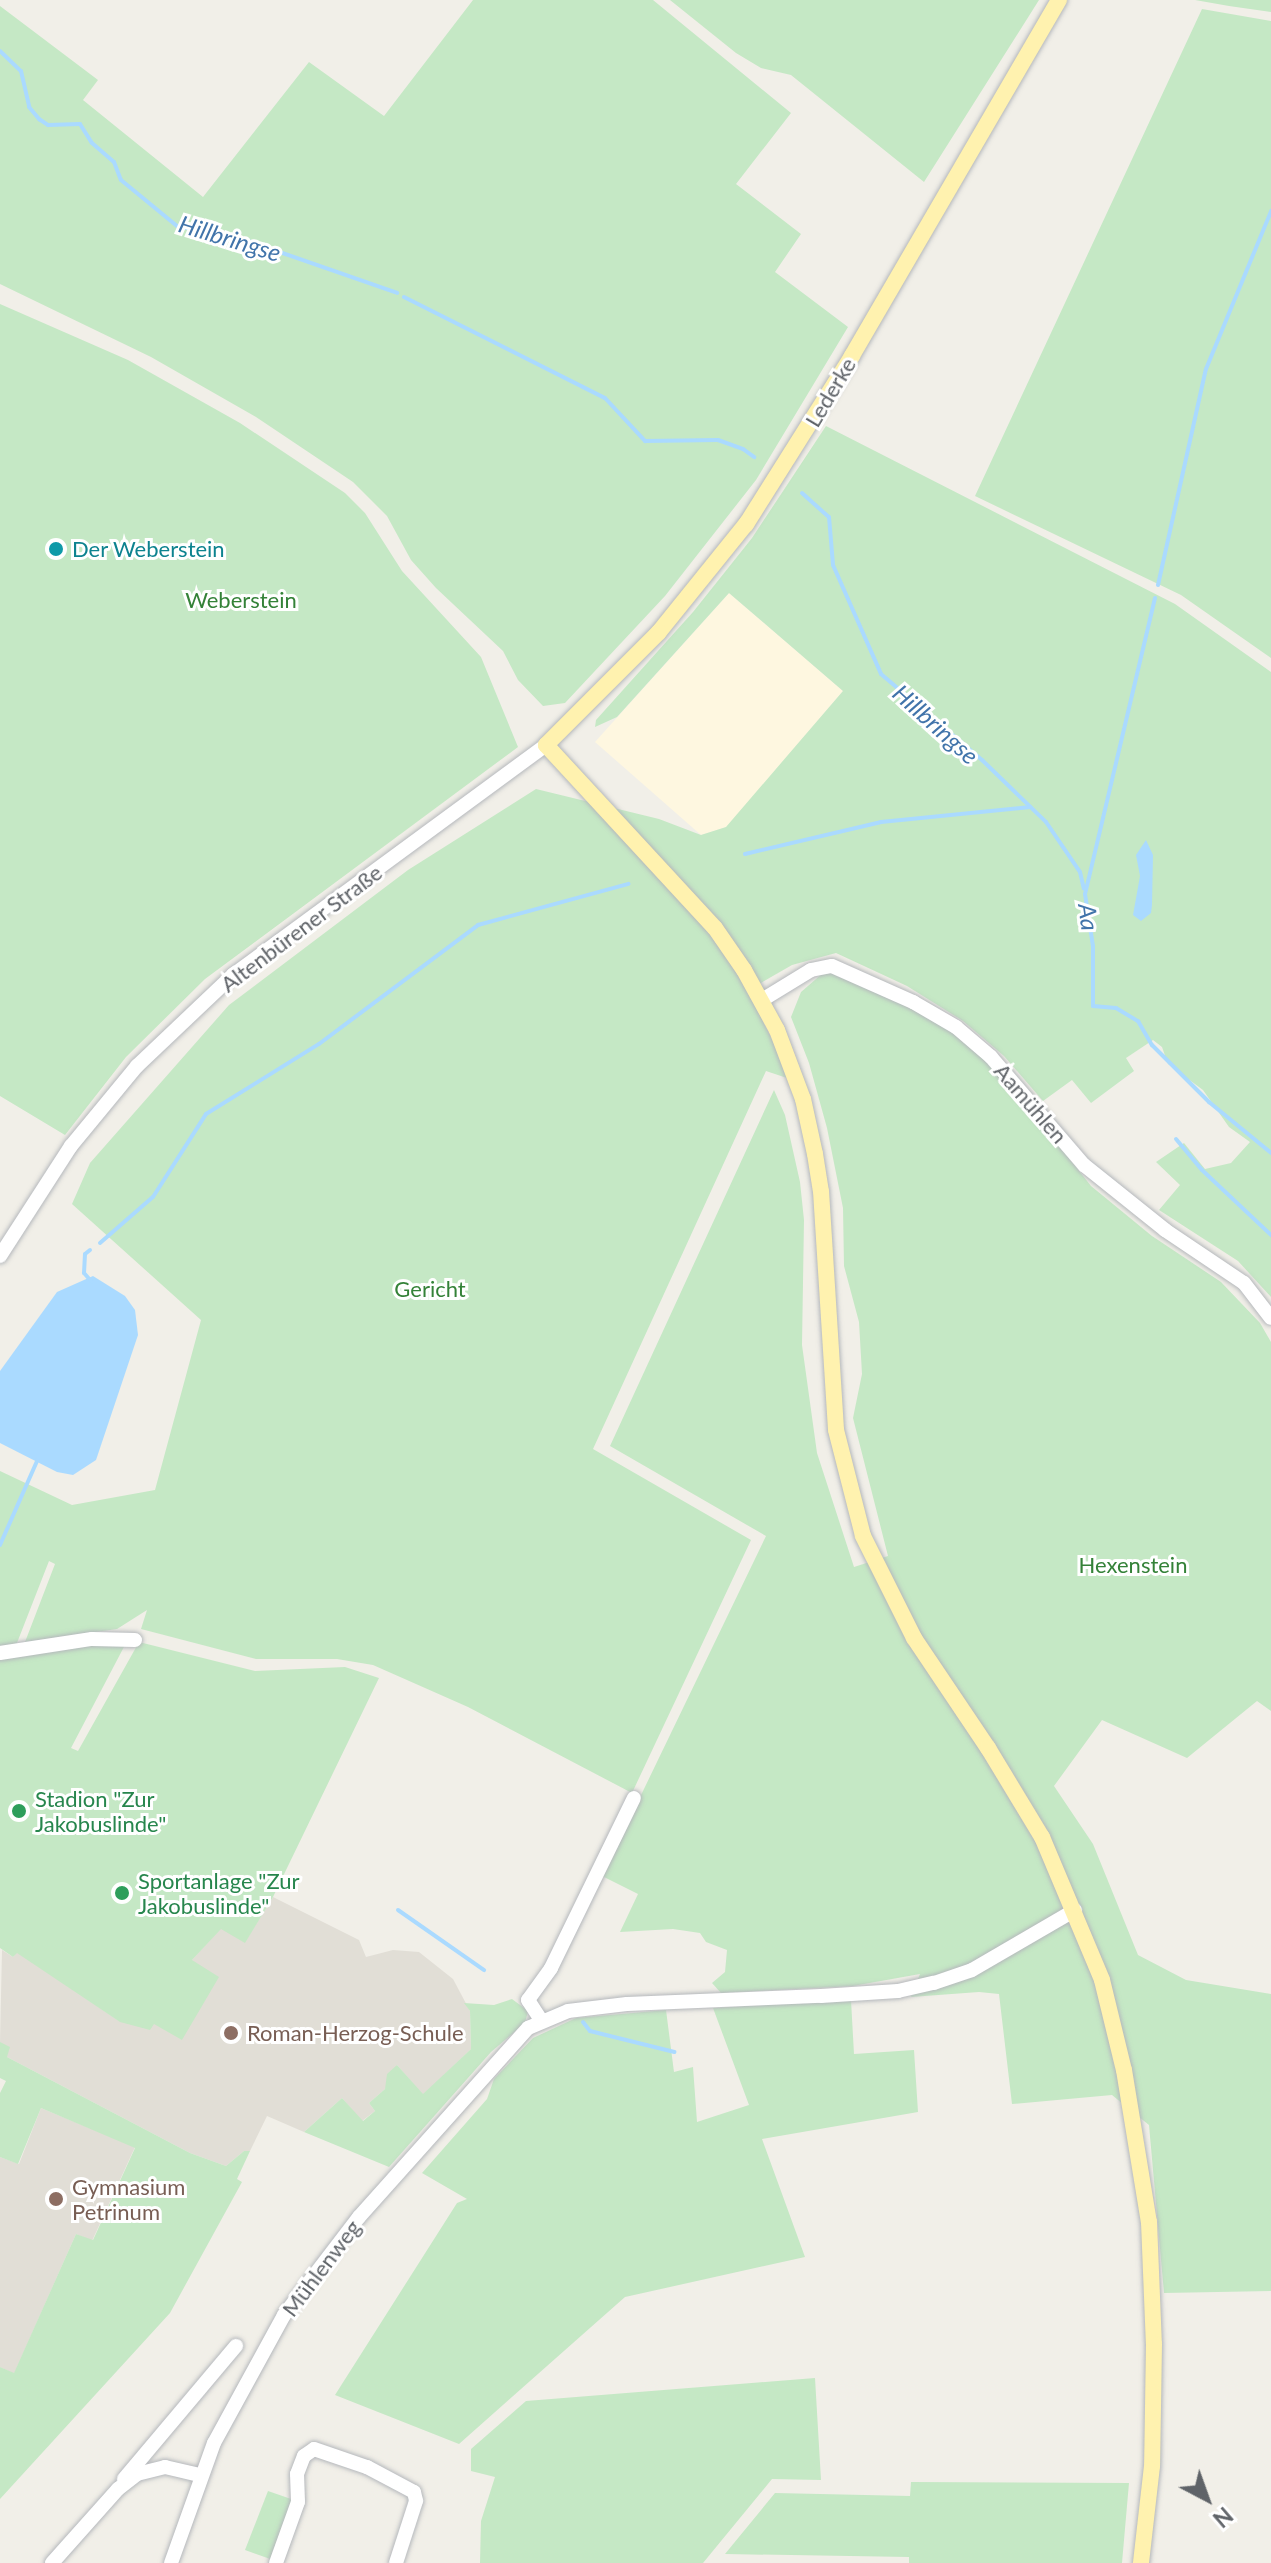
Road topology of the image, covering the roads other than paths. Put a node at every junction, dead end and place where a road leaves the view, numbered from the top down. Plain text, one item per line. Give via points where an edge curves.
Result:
1 (1059, 0) edge
2 (546, 745) junction
3 (762, 1000) junction
4 (0, 1256) edge
5 (1271, 1318) edge
6 (135, 1640) dead end
7 (0, 1653) edge
8 (634, 1798) dead end
9 (1075, 1910) junction
10 (541, 2020) junction
11 (236, 2346) dead end
12 (201, 2475) junction
13 (118, 2489) junction
14 (52, 2563) edge
15 (171, 2563) edge
16 (276, 2563) edge
17 (396, 2563) edge
18 (1141, 2563) edge

1 - 2 main road, Lederke via 852,356 746,524 659,632
2 - 3 main road via 715,928
2 - 4 street, Altenbürener Straße via 233,975 137,1066 81,1135
3 - 5 street, Aamühlen via 811,970 832,966 956,1027 991,1057 1092,1172 1244,1283
3 - 9 main road via 787,1054 810,1126 821,1191 836,1430 863,1536 914,1638 1023,1803
6 - 7 street via 92,1639
8 - 10 street via 551,1968 528,2000
9 - 10 street, Mühlenweg via 972,1970 898,1991 627,2004
9 - 18 main road via 1107,1999 1124,2070 1149,2222 1153,2450
10 - 12 street, Mühlenweg via 513,2041 312,2276 254,2366
11 - 13 street
12 - 13 street via 156,2467
12 - 15 street, Mühlenweg
13 - 14 street
16 - 17 street via 298,2502 297,2474 304,2456 314,2449 367,2467 414,2492 416,2501

